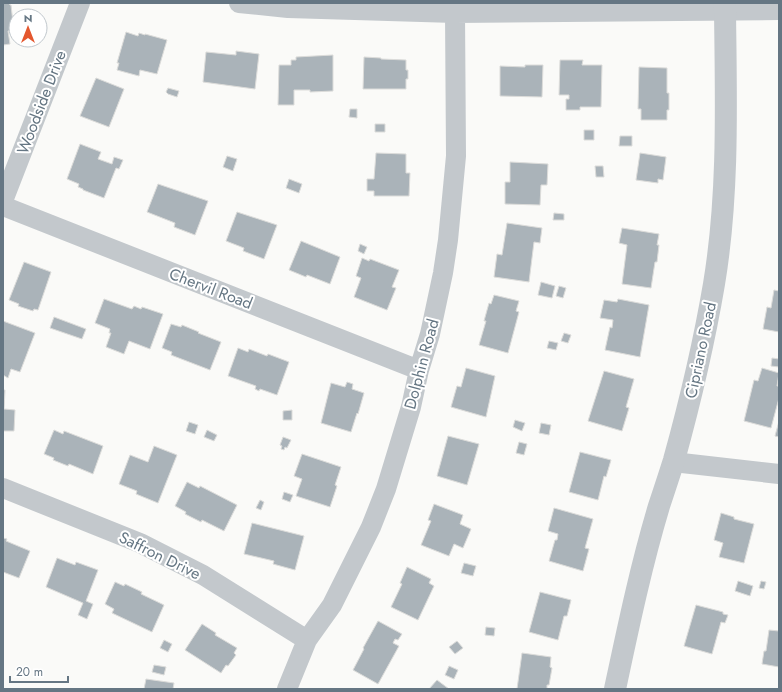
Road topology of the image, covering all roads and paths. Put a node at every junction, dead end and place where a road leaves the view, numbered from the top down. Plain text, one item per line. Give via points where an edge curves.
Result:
1 (80, 3) edge
2 (239, 3) edge
3 (724, 6) edge
4 (779, 10) edge
5 (455, 13) junction
6 (3, 201) edge
7 (3, 206) edge
8 (419, 370) junction
9 (674, 462) junction
10 (779, 474) edge
11 (3, 488) edge
12 (307, 640) junction
13 (287, 689) edge
14 (615, 689) edge

1 - 6 street, Woodside Drive
2 - 5 street via 288,8
3 - 4 street
3 - 5 street
3 - 9 street, Cipriano Road via 726,102 720,238 704,337
5 - 8 street, Dolphin Road via 456,156 448,240 430,334
7 - 8 street, Chervil Road
8 - 12 street, Dolphin Road via 411,407 386,489 371,527 332,605
9 - 10 street
9 - 14 street, Cipriano Road via 659,507
11 - 12 street, Saffron Drive via 140,543 203,575
12 - 13 street, Dolphin Road

